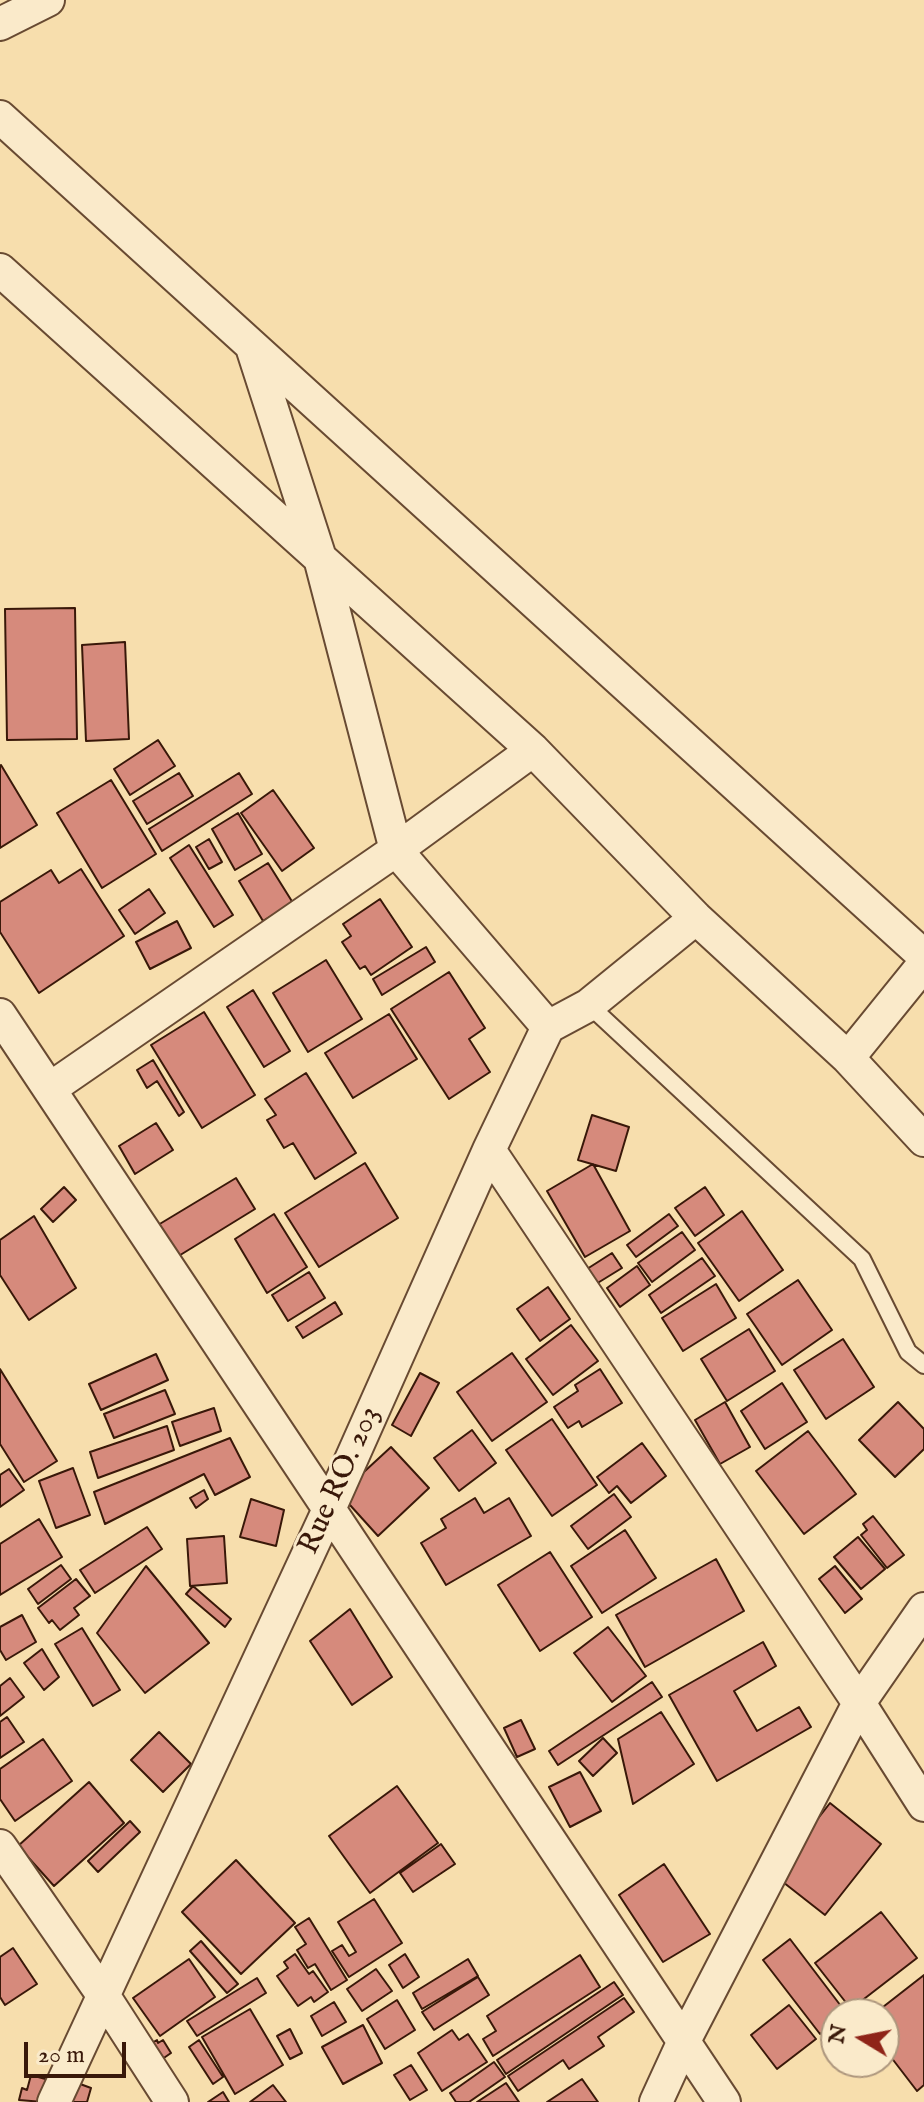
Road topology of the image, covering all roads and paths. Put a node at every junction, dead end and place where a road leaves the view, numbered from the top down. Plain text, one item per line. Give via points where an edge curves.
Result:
1 (48, 0) edge
2 (0, 24) edge
3 (0, 117) edge
4 (0, 270) edge
5 (251, 344) junction
6 (320, 558) junction
7 (533, 750) junction
8 (396, 850) junction
9 (696, 918) junction
10 (924, 956) edge
11 (924, 964) edge
12 (589, 1005) junction
13 (0, 1015) edge
14 (548, 1027) junction
15 (848, 1058) junction
16 (51, 1088) junction
17 (924, 1140) edge
18 (489, 1150) junction
19 (924, 1365) edge
20 (330, 1507) junction
21 (924, 1609) edge
22 (859, 1703) junction
23 (924, 1805) edge
24 (0, 1846) edge
25 (103, 1995) junction
26 (684, 2041) junction
27 (54, 2102) edge
28 (172, 2102) edge
29 (656, 2102) edge
30 (724, 2102) edge

1 - 2 street
3 - 5 street
4 - 6 street
5 - 6 street
5 - 10 street
6 - 7 street
6 - 8 street
7 - 8 street
7 - 9 street
8 - 14 street
8 - 16 street
9 - 12 street
9 - 15 street
11 - 15 street
12 - 14 street
12 - 19 lane via 862,1259 908,1352
13 - 16 street
14 - 18 street, Rue RO. 203
15 - 17 street
16 - 20 street
18 - 20 street, Rue RO. 203
18 - 22 street
20 - 25 street, Rue RO. 203
20 - 26 street
21 - 22 street
22 - 23 street
22 - 26 street
24 - 25 street
25 - 27 street, Rue RO. 203
25 - 28 street
26 - 29 street
26 - 30 street

